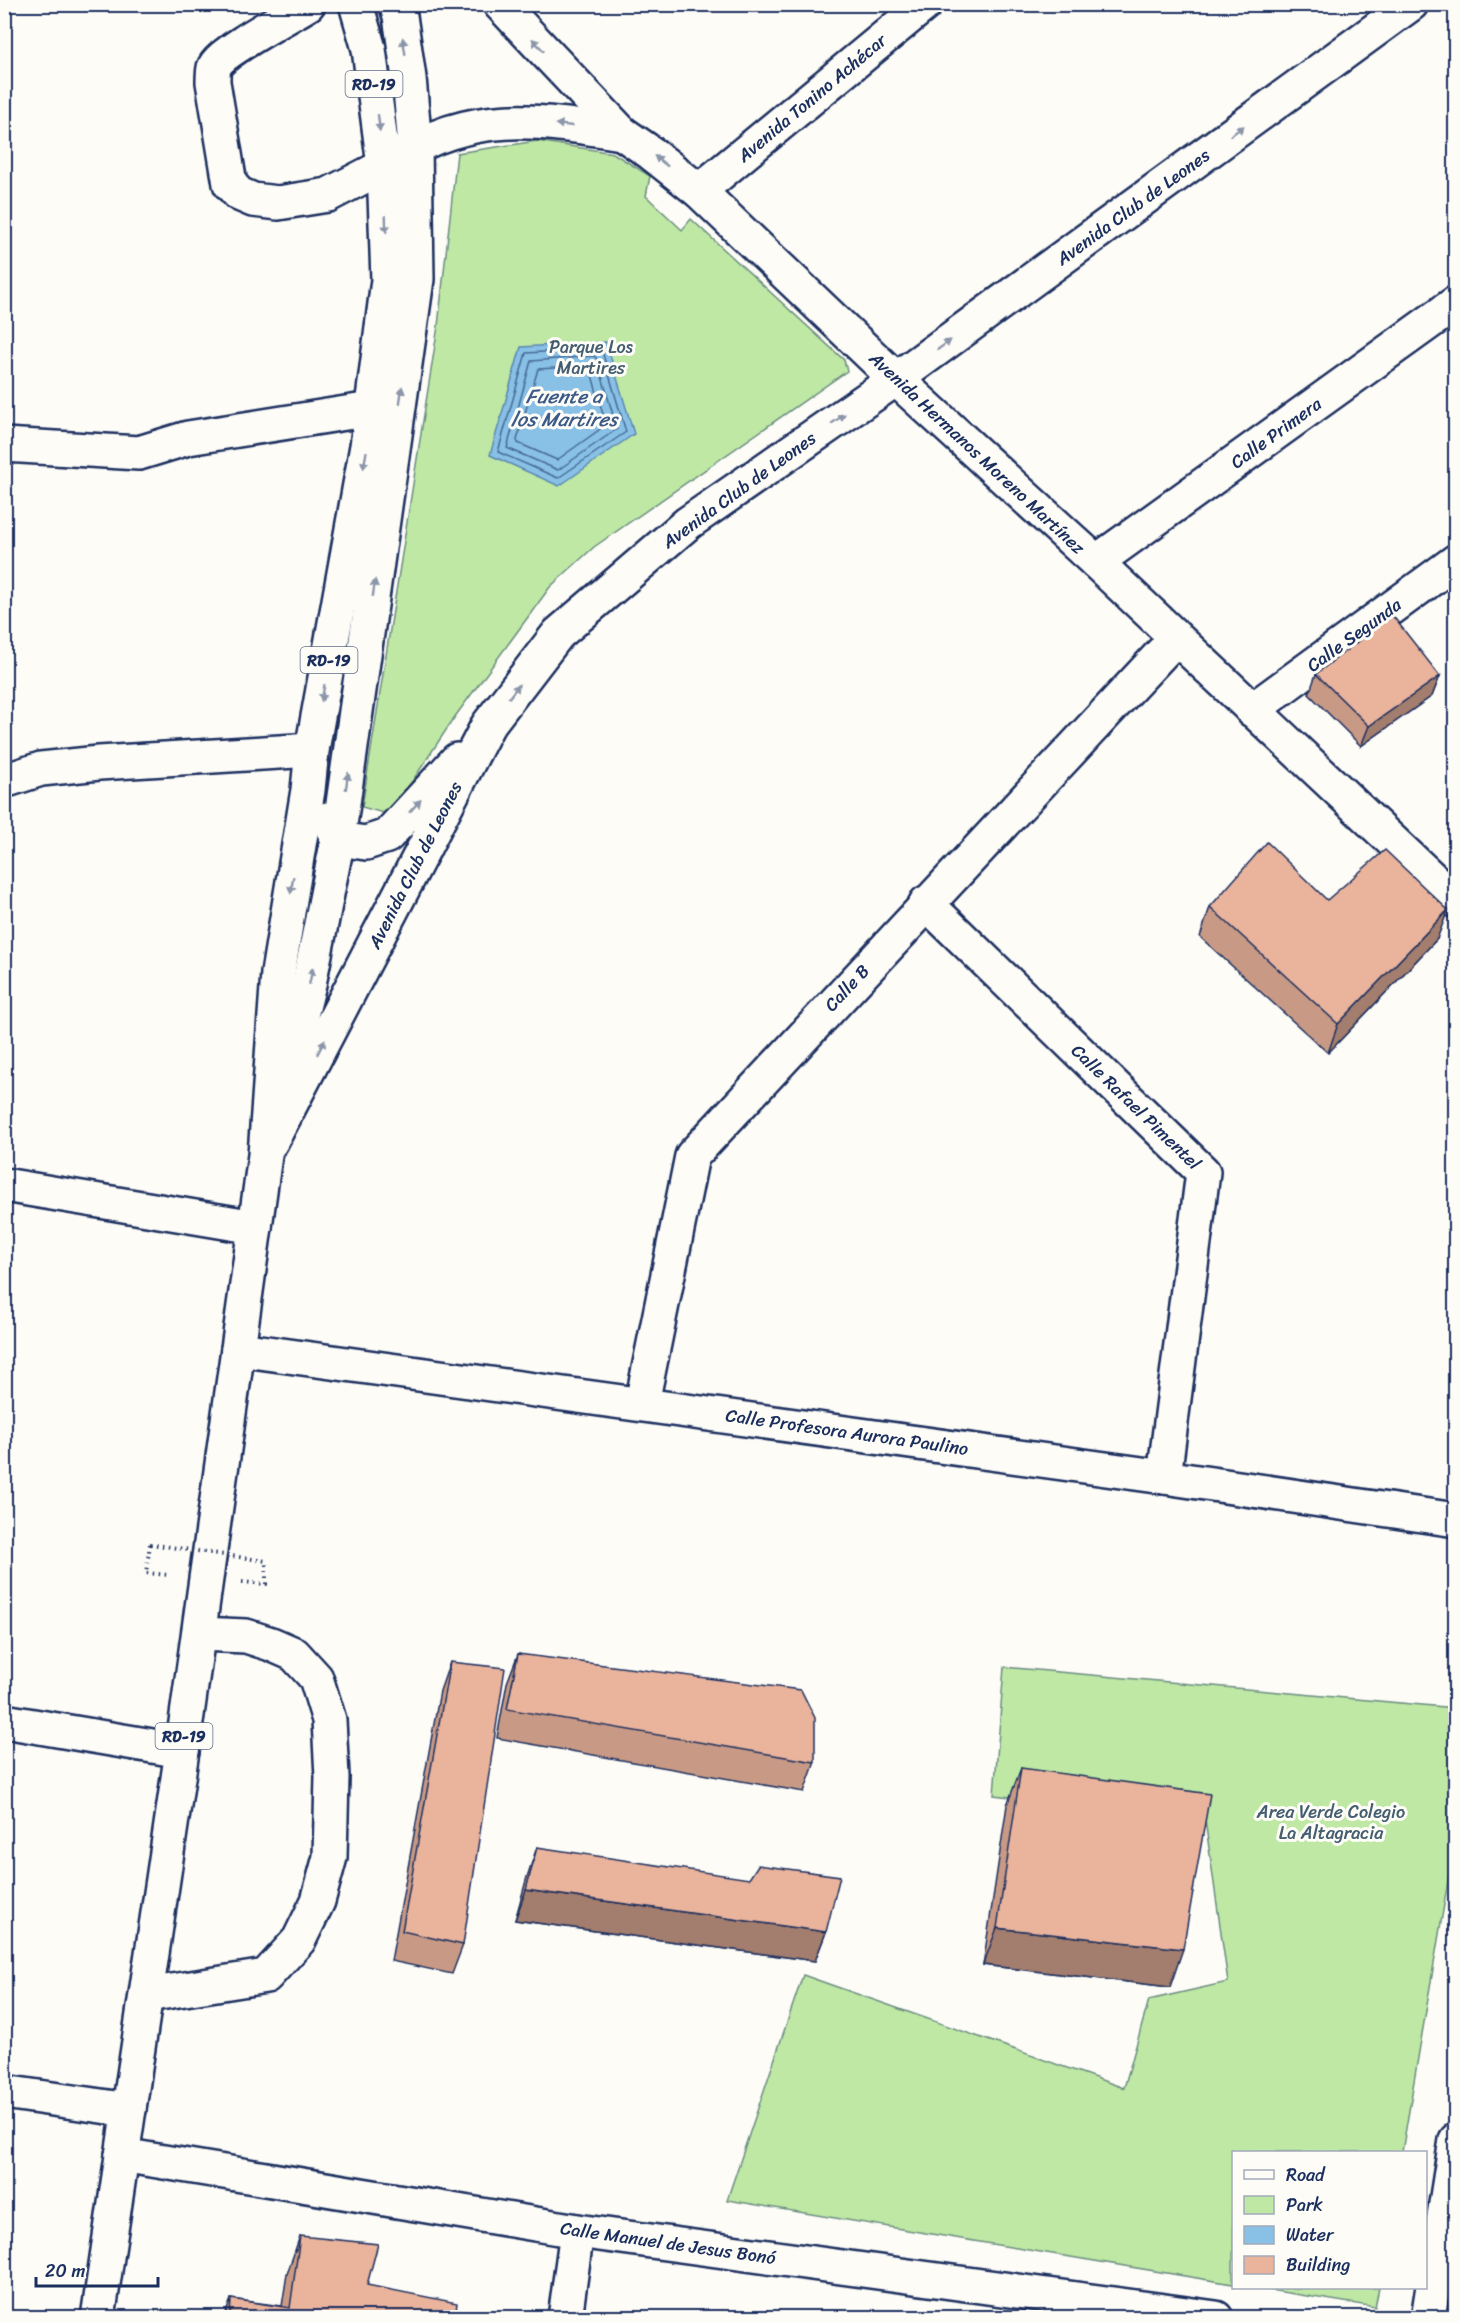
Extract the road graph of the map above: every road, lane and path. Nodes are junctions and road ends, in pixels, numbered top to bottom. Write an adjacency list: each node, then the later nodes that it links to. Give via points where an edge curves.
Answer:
1 (308, 4): 9 (street, via 237,47 214,67 213,82 230,184 239,194 253,200 278,203 328,195)
2 (356, 4): 9 (street, RD-19, one-way to 9, via 369,49)
3 (396, 4): 8 (street, RD-19, one-way to 3, via 409,78)
4 (500, 4): 7 (street, Avenida Hermanos Moreno Martínez, one-way to 4)
5 (925, 4): 10 (street, Avenida Tonino Achécar)
6 (1411, 4): 12 (street, Avenida Club de Leones, one-way to 6)
7 (622, 133): 8 (street, one-way to 8, via 521,121 460,128); 10 (street, Avenida Hermanos Moreno Martínez, one-way to 7)
8 (415, 146): 9 (street); 22 (street, RD-19, one-way to 8, via 417,279)
9 (384, 166): 13 (street, RD-19, one-way to 13, via 388,280)
10 (699, 191): 12 (street, Avenida Hermanos Moreno Martínez)
11 (1455, 303): 16 (street, Calle Primera)
12 (896, 379): 16 (street, Avenida Hermanos Moreno Martínez); 19 (street, Avenida Club de Leones, one-way to 12, via 558,634 688,523)
13 (370, 409): 14 (street, via 188,438 139,453); 20 (street, RD-19, one-way to 20, via 367,446)
14 (4, 445)
15 (1455, 561): 18 (street, Calle Segunda)
16 (1096, 562): 17 (street, Avenida Hermanos Moreno Martínez)
17 (1176, 638): 18 (street, Avenida Hermanos Moreno Martínez); 24 (street, Calle B)
18 (1252, 710): 23 (street, Avenida Hermanos Moreno Martínez)
19 (488, 725): 22 (street, one-way to 19, via 366,843 387,837); 25 (street, Avenida Club de Leones, one-way to 19)
20 (312, 750): 21 (street, via 99,763 41,769); 22 (street, via 324,813); 25 (street, RD-19, one-way to 25, via 278,973)
21 (4, 781)
22 (338, 839): 25 (street, RD-19, one-way to 22, via 309,984)
23 (1455, 901)
24 (926, 903): 29 (street, Calle B, via 692,1156); 30 (street, Calle Rafael Pimentel, via 1203,1172)
25 (265, 1155): 27 (street, RD-19)
26 (4, 1185): 27 (street)
27 (255, 1227): 28 (street, RD-19)
28 (238, 1348): 29 (street, Calle Profesora Aurora Paulino); 34 (street, RD-19)
29 (642, 1403): 30 (street, Calle Profesora Aurora Paulino)
30 (1164, 1477): 31 (street, Calle Profesora Aurora Paulino)
31 (1455, 1520)
32 (146, 1573): 33 (path, bridge, via 150,1544 266,1560)
33 (266, 1584)
34 (199, 1634): 36 (street, RD-19); 37 (street, via 246,1636 271,1644 294,1654 316,1678 329,1720 330,1857 318,1901 299,1940 266,1976)
35 (4, 1721): 36 (street)
36 (182, 1751): 37 (street, RD-19)
37 (147, 1995): 39 (street, RD-19)
38 (4, 2092): 39 (street)
39 (129, 2110): 41 (street, RD-19)
40 (1455, 2140): 46 (street)
41 (122, 2155): 42 (street, Calle Manuel de Jesus Bonó); 43 (street, RD-19)
42 (577, 2231): 44 (street); 45 (street, Calle Manuel de Jesus Bonó)
43 (98, 2318)
44 (565, 2318)
45 (1216, 2318)
46 (1428, 2318)

